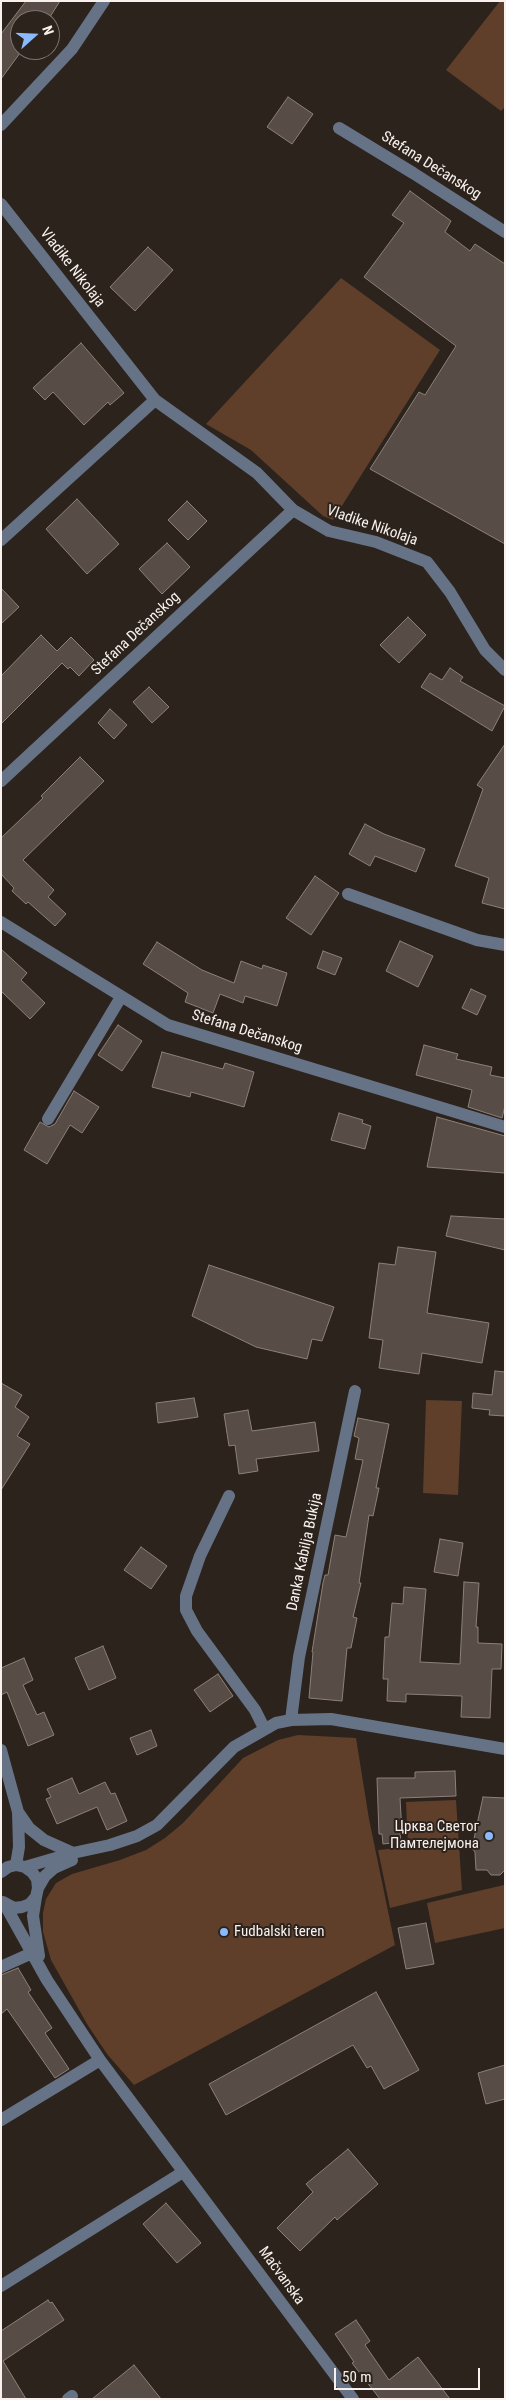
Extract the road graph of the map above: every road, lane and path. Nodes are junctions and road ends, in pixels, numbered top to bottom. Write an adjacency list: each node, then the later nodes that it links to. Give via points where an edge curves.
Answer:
1 (104, 1): 2 (street, via 72,49)
2 (1, 125)
3 (338, 128): 5 (street, Stefana Dečanskog)
4 (1, 204): 6 (street, Vladike Nikolaja)
5 (505, 232)
6 (155, 400): 7 (street, Vladike Nikolaja, via 256,473); 8 (street)
7 (293, 510): 9 (street, Vladike Nikolaja, via 330,531 376,542 427,562 450,592 485,650); 10 (street, Stefana Dečanskog)
8 (1, 540)
9 (505, 670)
10 (1, 781)
11 (348, 894): 13 (street, via 477,940)
12 (1, 922): 14 (street, Stefana Dečanskog)
13 (505, 945)
14 (121, 997): 15 (street); 16 (street, Stefana Dečanskog, via 168,1025)
15 (48, 1120)
16 (505, 1127)
17 (355, 1391): 19 (street, Danka Kabilja Bukija, via 299,1657)
18 (229, 1496): 20 (street, via 200,1556 186,1596 186,1610 197,1632 255,1710)
19 (291, 1720): 20 (street); 21 (street, via 331,1720)
20 (264, 1728): 24 (street, via 234,1747 157,1825 137,1836)
21 (505, 1749)
22 (1, 1750): 23 (street)
23 (18, 1812): 25 (street, via 29,1828 44,1840); 26 (street, via 20,1847)
24 (95, 1849): 25 (street); 27 (street, via 54,1868 45,1876)
25 (73, 1853): 26 (street)
26 (10, 1868): 27 (street, via 32,1872 37,1879)
27 (37, 1893): 28 (street, via 30,1904 22,1907 14,1908); 31 (street, via 34,1928)
28 (3, 1903): 29 (street, Mačvanska)
29 (32, 1953): 30 (street); 31 (street, Mačvanska)
30 (1, 1967)
31 (41, 1971): 32 (street, Mačvanska)
32 (100, 2060): 33 (street); 34 (street, Mačvanska)
33 (1, 2120)
34 (183, 2172): 35 (street); 36 (street, Mačvanska)
35 (1, 2286)
36 (353, 2399)

